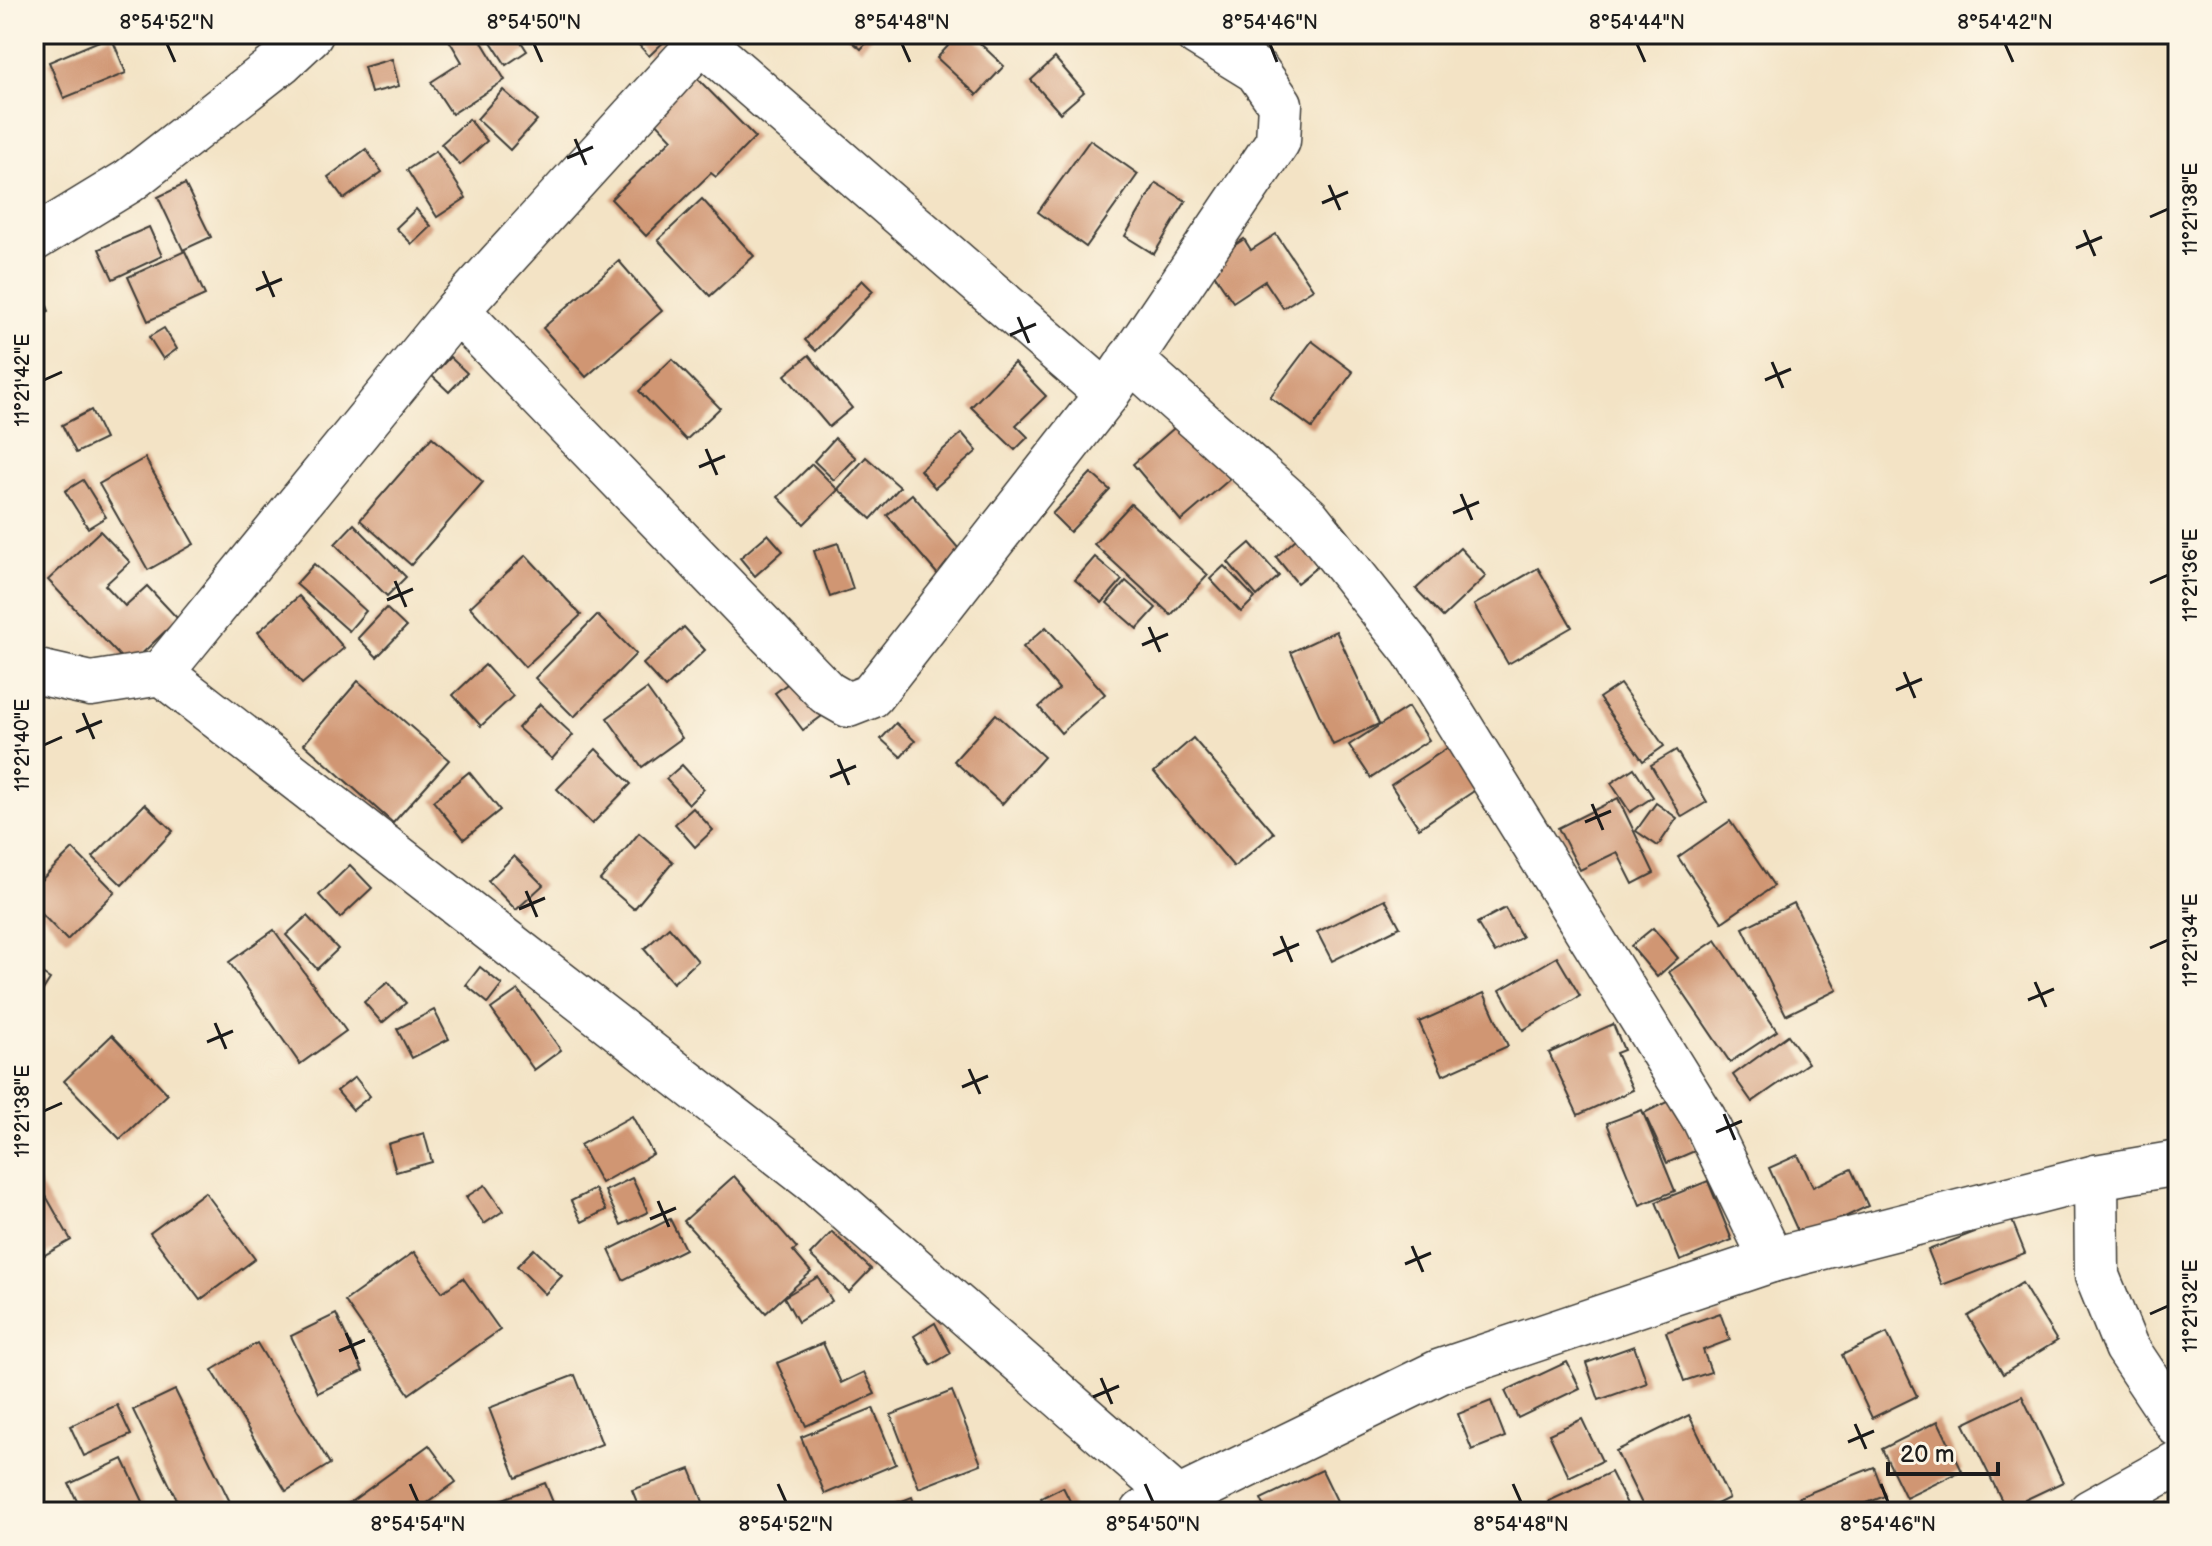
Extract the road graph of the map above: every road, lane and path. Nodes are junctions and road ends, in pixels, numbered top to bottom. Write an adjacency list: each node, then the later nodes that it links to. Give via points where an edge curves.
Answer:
1 (311, 34): 4 (street, via 129,181)
2 (1197, 34): 6 (street, via 1257,71 1280,104 1278,141)
3 (705, 38): 5 (street); 6 (street)
4 (34, 239)
5 (457, 310): 6 (street, via 827,693 848,705 871,696); 8 (street)
6 (1119, 376): 11 (street, via 1308,518 1413,650 1704,1119)
7 (34, 671): 8 (street, via 91,684)
8 (161, 673): 14 (street, via 815,1182)
9 (2178, 1163): 10 (street)
10 (2096, 1177): 11 (street); 12 (street, via 2097,1276 2126,1347)
11 (1772, 1260): 14 (street, via 1441,1371)
12 (2178, 1425)
13 (2178, 1463): 15 (street)
14 (1169, 1508)
15 (2090, 1512)

